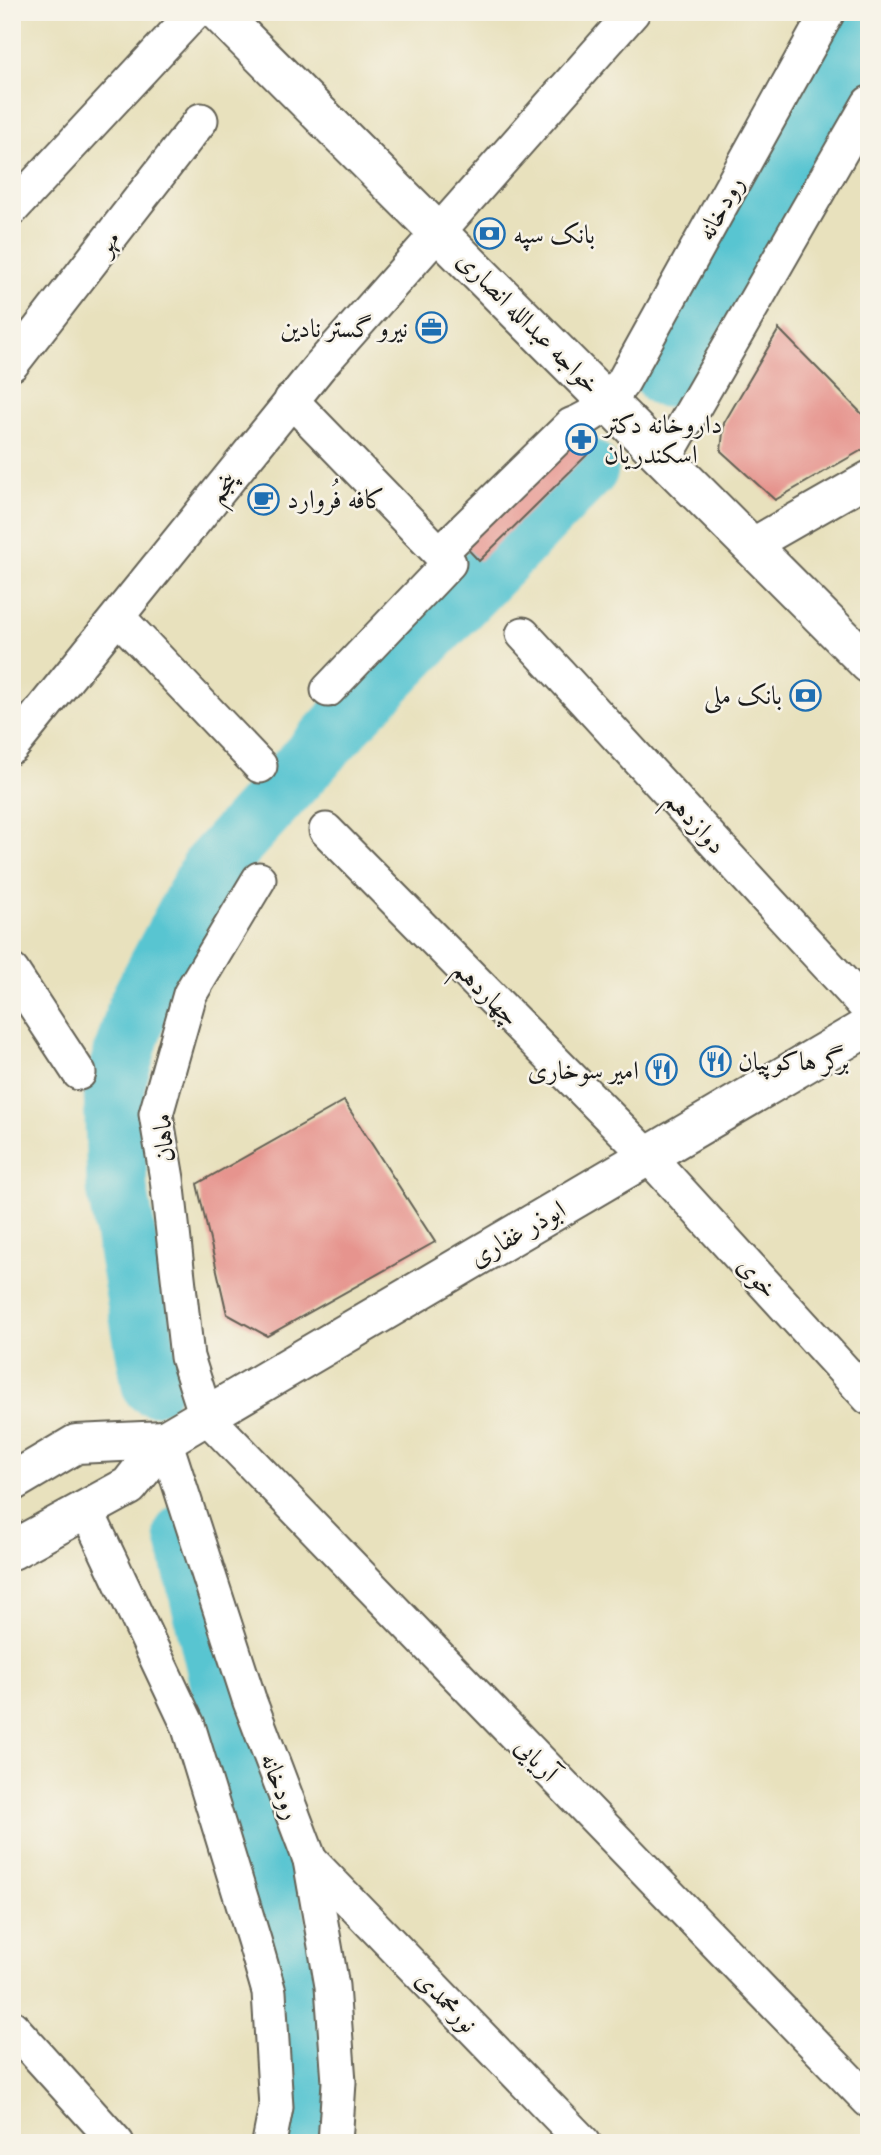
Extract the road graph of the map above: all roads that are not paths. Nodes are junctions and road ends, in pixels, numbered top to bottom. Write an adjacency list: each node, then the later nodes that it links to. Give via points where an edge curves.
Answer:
1 (195, 12): 7 (street)
2 (218, 12): 8 (main road, خواجه عبدالله انصاری)
3 (633, 12): 8 (street, پنجم)
4 (828, 12): 11 (street, رودخانه)
5 (201, 120): 9 (street, مهر)
6 (864, 124): 12 (street)
7 (12, 209)
8 (437, 230): 10 (street, پنجم); 11 (main road, خواجه عبدالله انصاری)
9 (12, 364)
10 (292, 400): 15 (street); 16 (street, پنجم)
11 (609, 402): 12 (main road, خواجه عبدالله انصاری); 15 (street, via 591,418 571,425)
12 (666, 458): 14 (main road, خواجه عبدالله انصاری)
13 (869, 478): 14 (street)
14 (752, 545): 18 (main road, خواجه عبدالله انصاری)
15 (444, 558): 19 (street)
16 (118, 617): 20 (street, پنجم); 21 (street)
17 (523, 634): 25 (street, دوازدهم)
18 (869, 664)
19 (328, 690)
20 (12, 747)
21 (260, 765)
22 (326, 830): 28 (street, چهاردهم)
23 (259, 879): 30 (street, ماهان, via 190,994 156,1114 187,1357)
24 (12, 971): 27 (street)
25 (869, 1010)
26 (869, 1026): 28 (main road, ابوذر غفاری)
27 (79, 1073)
28 (648, 1156): 29 (street, خوی); 30 (main road, ابوذر غفاری)
29 (869, 1398)
30 (206, 1416): 31 (main road, ابوذر غفاری); 37 (street, آریایی)
31 (165, 1440): 32 (main road, ابوذر غفاری, via 76,1444); 33 (main road, ابوذر غفاری, via 129,1486); 35 (street, رودخانه, via 250,1702)
32 (14, 1475)
33 (86, 1509): 34 (main road, ابوذر غفاری); 39 (street, via 188,1725 269,1992 276,2107)
34 (12, 1550)
35 (310, 1860): 40 (street, رودخانه, via 332,1986 339,2082); 41 (street, نورمحمدی)
36 (12, 2027): 38 (street)
37 (869, 2101)
38 (117, 2143)
39 (269, 2143)
40 (335, 2143)
41 (584, 2143)

